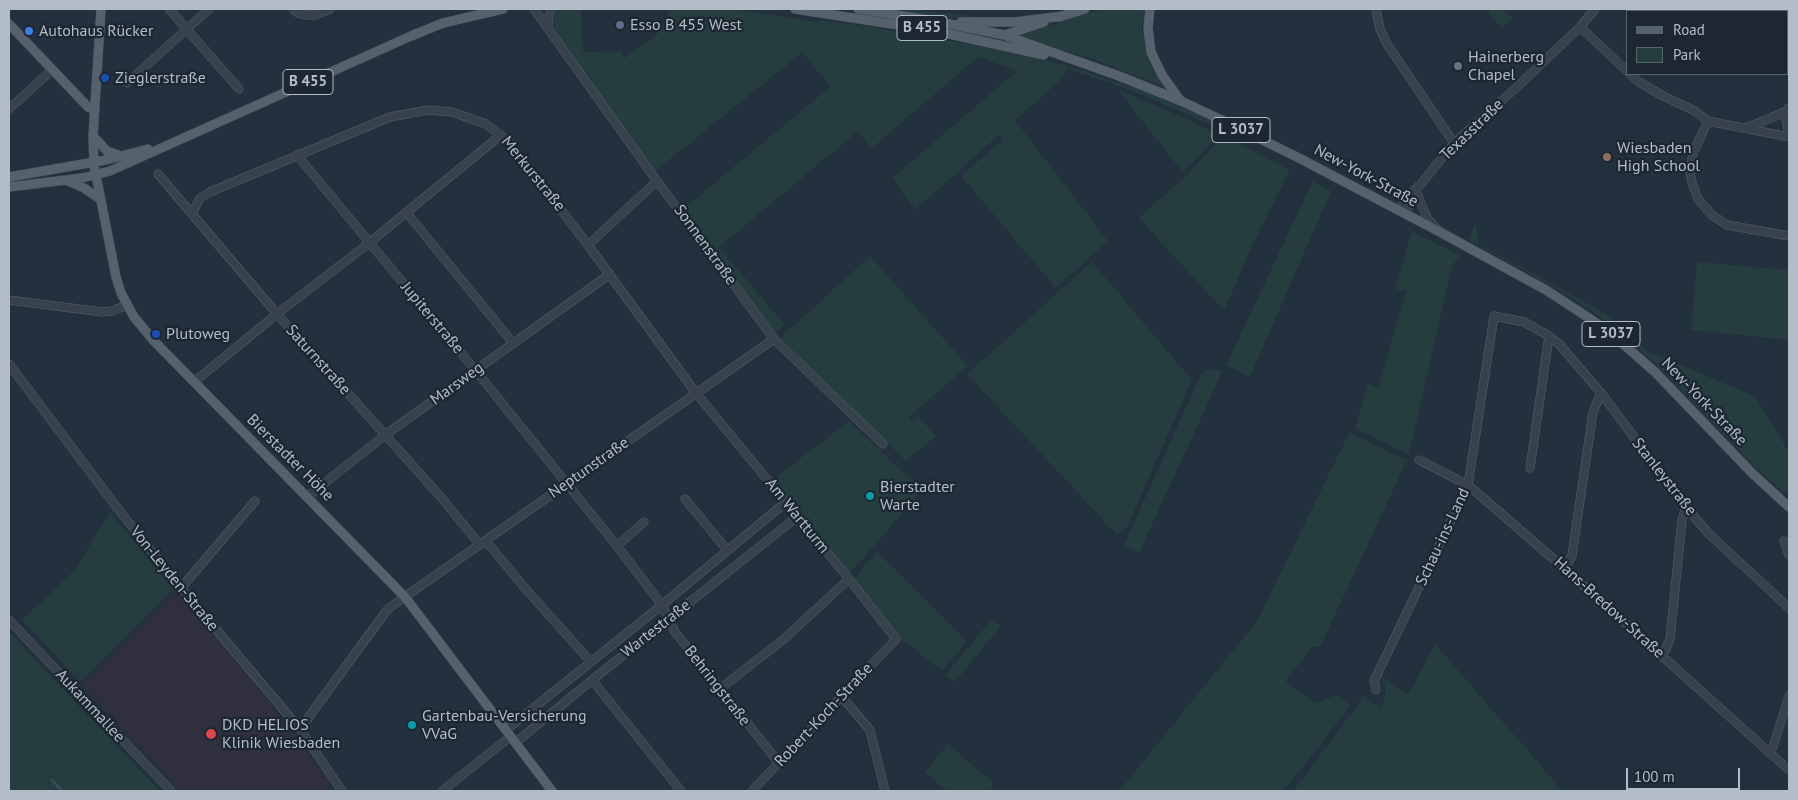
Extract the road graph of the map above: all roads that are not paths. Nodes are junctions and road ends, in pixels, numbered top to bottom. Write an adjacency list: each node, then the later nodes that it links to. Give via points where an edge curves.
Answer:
1 (102, 9): 33 (main road, Bierstadter Höhe)
2 (169, 9): 21 (street)
3 (209, 9): 21 (street)
4 (293, 9): 5 (street, via 298,13 315,15)
5 (330, 9)
6 (472, 9): 18 (main road, B 455)
7 (503, 9): 18 (main road, B 455)
8 (534, 9): 22 (street, Sonnenstraße)
9 (551, 9): 22 (street)
10 (795, 9): 24 (main road, B 455)
11 (858, 9): 17 (main road, New-York-Straße / B 455)
12 (1085, 9): 16 (main road, B 455)
13 (1150, 9): 31 (main road, via 1151,52 1162,75)
14 (1376, 9): 41 (street, via 1387,44)
15 (1595, 9): 20 (street, Texasstraße)
16 (1063, 16): 17 (main road, B 455, via 992,23); 23 (main road, B 455)
17 (934, 21): 23 (main road, New-York-Straße / L 3037)
18 (443, 23): 40 (main road, B 455)
19 (9, 24): 26 (main road)
20 (1580, 27): 27 (street); 41 (street, Texasstraße)
21 (187, 28): 29 (street); 30 (street)
22 (548, 29): 49 (street, Sonnenstraße)
23 (1004, 36): 24 (main road, B 455); 25 (main road, New-York-Straße / L 3037)
24 (977, 39): 25 (main road, L 3037)
25 (1096, 67): 31 (main road, New-York-Straße / L 3037)
26 (52, 70): 32 (street); 33 (main road)
27 (1626, 70)
28 (1631, 75): 35 (street)
29 (127, 83)
30 (239, 88)
31 (1181, 101): 54 (main road, New-York-Straße / L 3037)
32 (9, 109)
33 (94, 110): 38 (main road, Bierstadter Höhe)
34 (1787, 110): 36 (street); 39 (street)
35 (1708, 121): 36 (street); 58 (street, via 1693,153 1690,172 1698,199 1712,215 1727,225)
36 (1745, 128): 39 (street)
37 (502, 135): 42 (street, Merkurstraße, via 476,120 452,112 420,111 390,117); 55 (street); 60 (street, Merkurstraße)
38 (93, 136): 43 (main road, via 107,151); 44 (main road, Bierstadter Höhe)
39 (1789, 136)
40 (173, 142): 43 (main road, B 455); 46 (main road, B 455)
41 (1454, 143): 50 (street, Texasstraße)
42 (296, 154): 56 (street, Merkurstraße, via 210,192 200,198); 59 (street, Jupiterstraße)
43 (123, 156): 44 (main road, B 455)
44 (94, 162): 46 (main road, Bierstadter Höhe); 47 (main road, B 455)
45 (158, 174): 56 (street, Saturnstraße)
46 (96, 175): 48 (main road, B 455); 53 (main road, Bierstadter Höhe)
47 (9, 177)
48 (65, 180): 51 (main road, B 455); 53 (main road)
49 (657, 181): 60 (street); 67 (street, Sonnenstraße)
50 (1421, 184): 52 (street); 54 (street)
51 (9, 187)
52 (1418, 196): 54 (street, via 1410,207); 57 (street, via 1428,219)
53 (100, 199): 63 (main road, Bierstadter Höhe, via 116,277)
54 (1400, 211): 57 (main road, New-York-Straße / L 3037)
55 (406, 212): 59 (street); 68 (street)
56 (192, 214): 64 (street, Saturnstraße)
57 (1440, 232): 84 (main road, New-York-Straße / L 3037, via 1546,290 1614,336 1655,372)
58 (1789, 236)
59 (369, 243): 64 (street); 70 (street, Jupiterstraße)
60 (588, 245): 61 (street, Merkurstraße)
61 (610, 274): 68 (street, Marsweg); 72 (street, Merkurstraße)
62 (9, 300): 63 (street, via 108,312)
63 (127, 304): 71 (main road, Bierstadter Höhe, via 144,330)
64 (277, 314): 71 (street); 74 (street, Saturnstraße)
65 (1494, 316): 66 (street, Stanleystraße, via 1524,322); 79 (street, Schau-ins-Land)
66 (1549, 336): 73 (street, Stanleystraße); 77 (street)
67 (774, 339): 72 (street, Neptunstraße); 75 (street, Sonnenstraße)
68 (513, 343): 70 (street, Marsweg)
69 (9, 364): 95 (street, Von-Leyden-Straße)
70 (476, 371): 74 (street, Marsweg); 78 (street, Jupiterstraße)
71 (194, 382): 80 (main road, Bierstadter Höhe)
72 (696, 393): 78 (street, Neptunstraße); 83 (street, Am Wartturm)
73 (1601, 393): 85 (street, Stanleystraße); 93 (street, via 1593,412 1572,555)
74 (385, 436): 80 (street, Marsweg); 89 (street, Saturnstraße)
75 (883, 444)
76 (1419, 460): 79 (street, Hans-Bredow-Straße)
77 (1530, 468)
78 (566, 484): 89 (street, Neptunstraße); 90 (street, Jupiterstraße)
79 (1468, 485): 93 (street, Hans-Bredow-Straße); 106 (street, Schau-ins-Land, via 1374,681)
80 (307, 497): 96 (main road, Bierstadter Höhe)
81 (685, 499): 91 (street)
82 (255, 501): 95 (street)
83 (786, 502): 86 (street, Am Wartturm); 91 (street, Wartestraße)
84 (1788, 506)
85 (1686, 507): 98 (street, Stanleystraße); 102 (street, via 1670,639)
86 (798, 516): 94 (street, Am Wartturm); 100 (street, Wartestraße)
87 (644, 522): 90 (street)
88 (1784, 541): 92 (street)
89 (483, 543): 96 (street, Neptunstraße); 103 (street, Saturnstraße)
90 (617, 546): 97 (street, Behringstraße)
91 (728, 550): 97 (street, Wartestraße)
92 (1789, 555)
93 (1565, 568): 102 (street, Hans-Bredow-Straße)
94 (849, 579): 101 (street, Am Wartturm); 105 (street, via 784,639)
95 (181, 588): 109 (street, Von-Leyden-Straße)
96 (405, 597): 109 (street, Neptunstraße, via 388,610); 110 (main road, Bierstadter Höhe)
97 (662, 605): 100 (street, Behringstraße); 103 (street, Wartestraße)
98 (1789, 608)
99 (9, 620): 114 (street, Aukammallee)
100 (668, 620): 104 (street, Wartestraße); 105 (street, Behringstraße)
101 (896, 639): 108 (street, Robert-Koch-Straße)
102 (1661, 655): 111 (street, Hans-Bredow-Straße)
103 (590, 661): 110 (street, Wartestraße)
104 (592, 680): 110 (street, Wartestraße); 118 (street)
105 (721, 688): 112 (street, Behringstraße)
106 (1376, 690)
107 (1789, 696): 111 (street)
108 (842, 697): 112 (street, Robert-Koch-Straße); 120 (street, via 870,730)
109 (300, 729): 115 (street, Von-Leyden-Straße)
110 (511, 736): 116 (street); 117 (main road, Bierstadter Höhe)
111 (1769, 753): 113 (street, Hans-Bredow-Straße)
112 (779, 763): 119 (street, Robert-Koch-Straße)
113 (1789, 770)
114 (171, 791)
115 (342, 791)
116 (442, 791)
117 (552, 791)
118 (681, 791)
119 (752, 791)
120 (885, 791)

